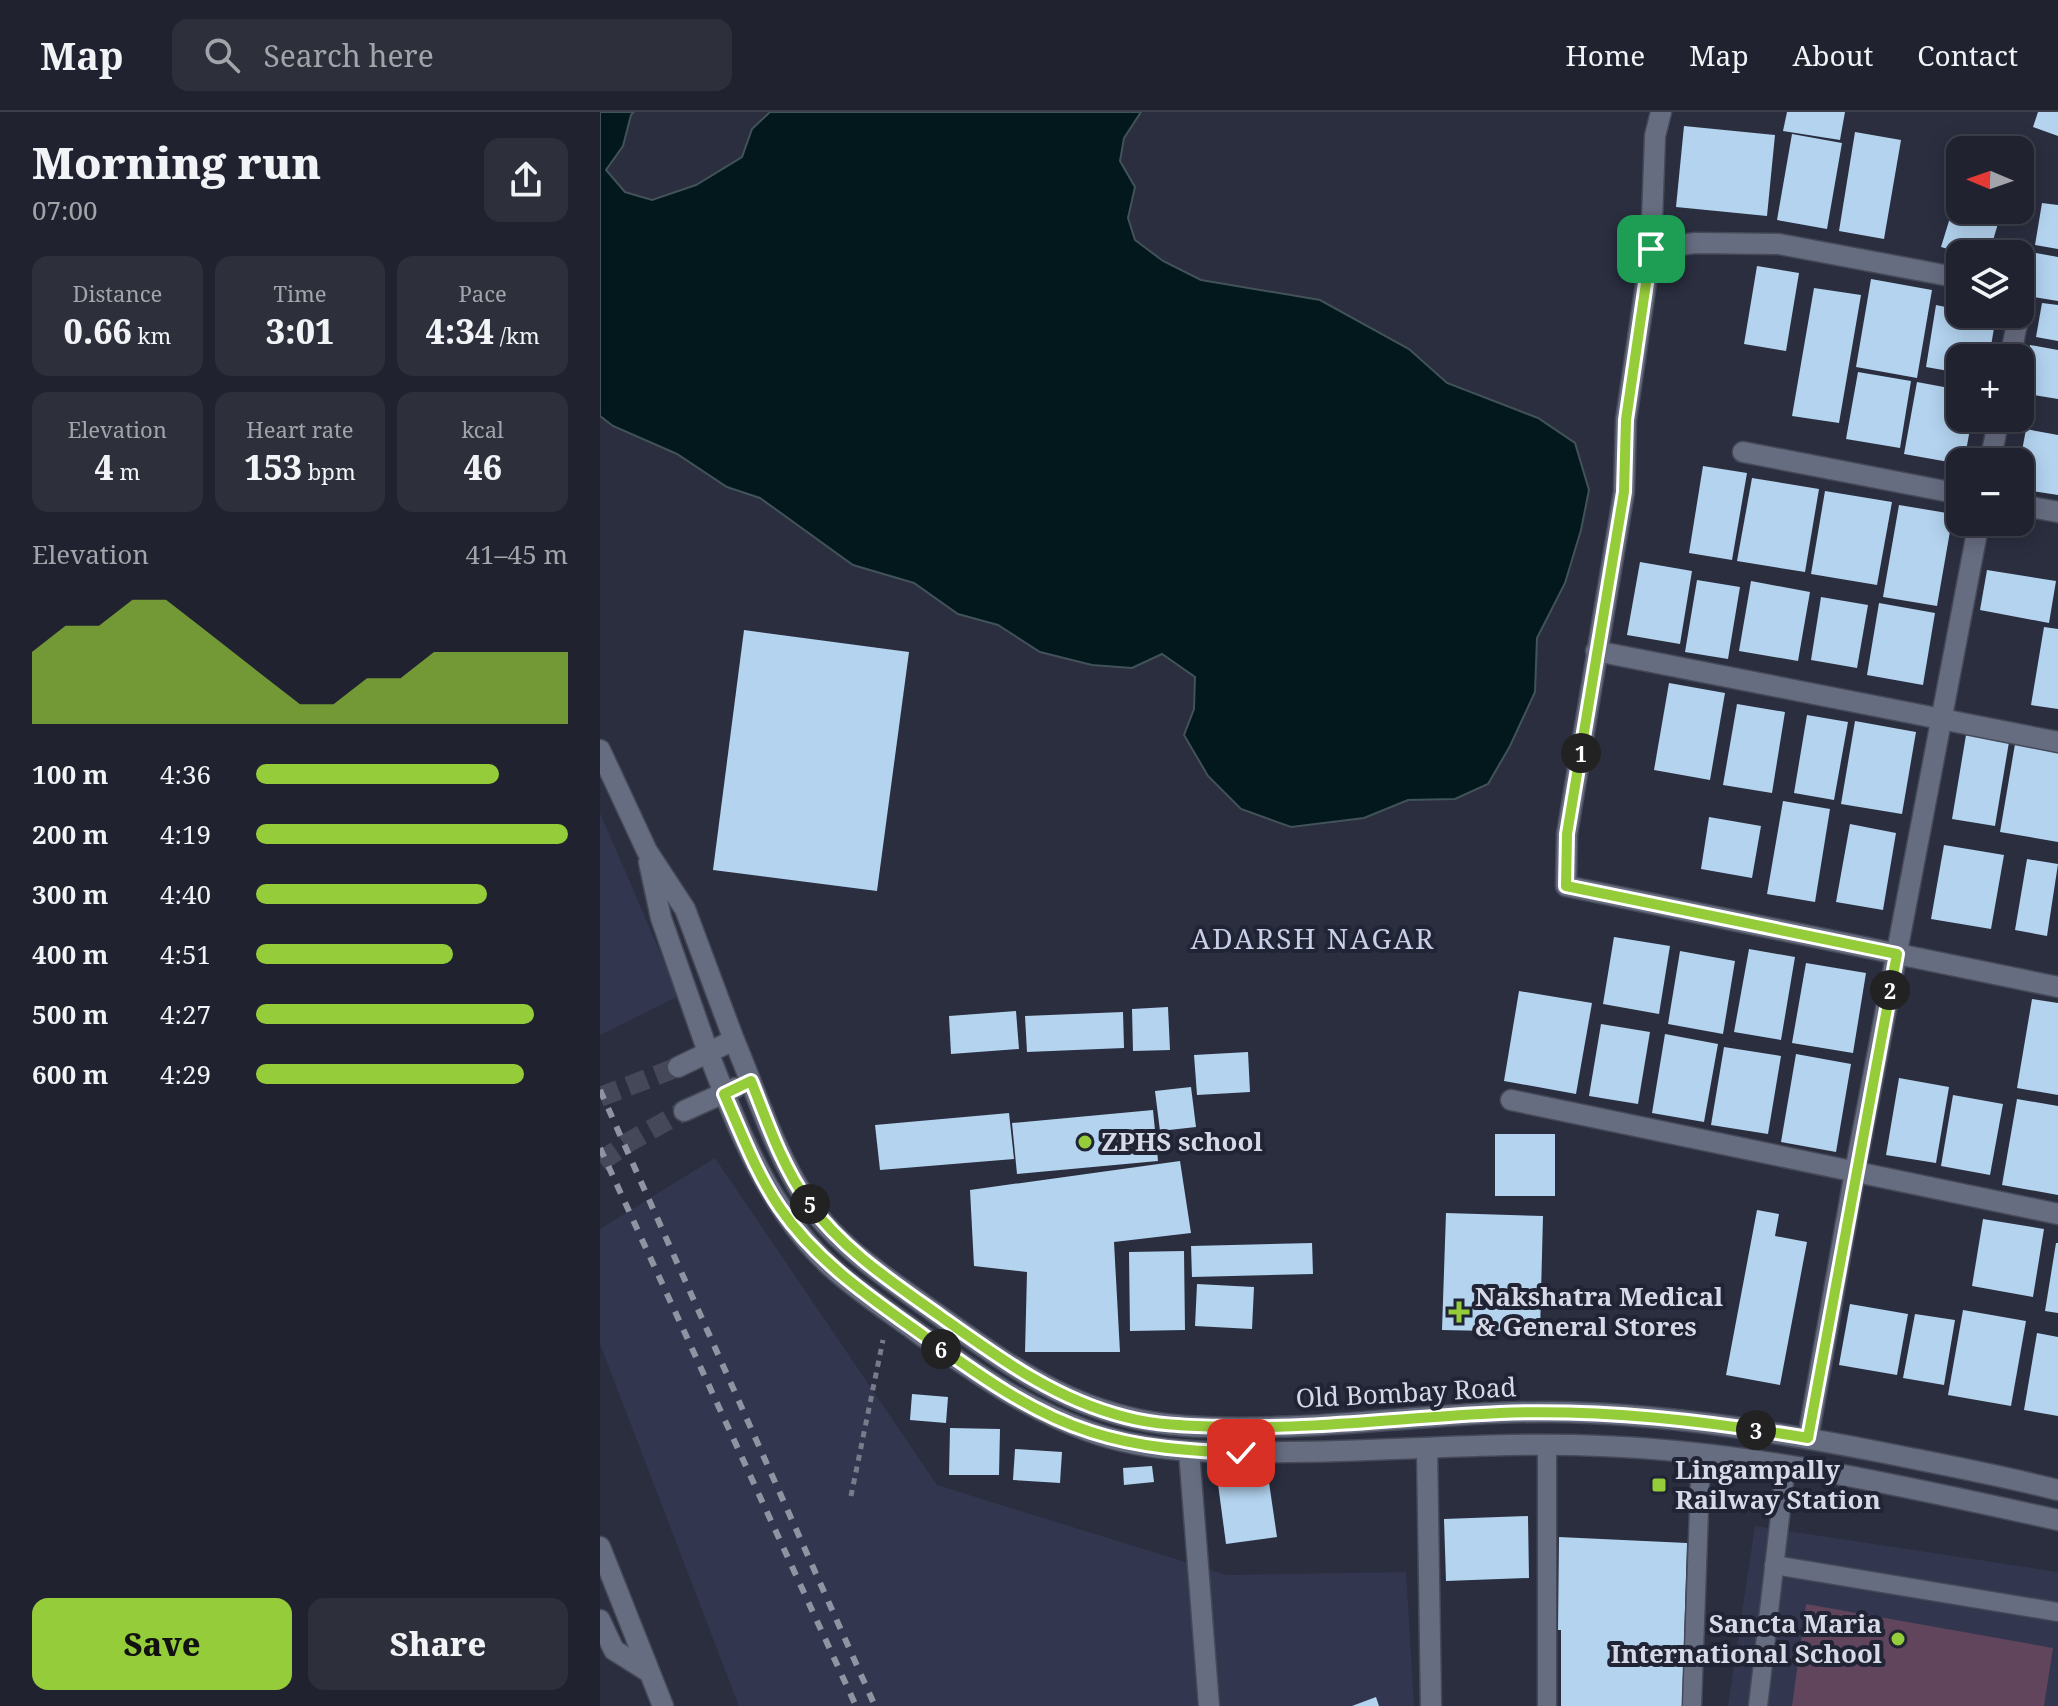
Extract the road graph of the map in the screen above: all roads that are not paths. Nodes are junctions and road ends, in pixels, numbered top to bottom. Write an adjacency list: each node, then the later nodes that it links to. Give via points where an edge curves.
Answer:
1 (1661, 112): 2 (street, via 1655,136)
2 (1651, 249): 3 (street, via 1695,243 1779,244); 9 (street, via 1626,420 1624,492)
3 (1946, 275)
4 (1743, 452): 5 (street)
5 (1946, 491)
6 (2034, 508): 7 (street)
7 (2058, 512)
8 (1976, 536): 10 (street)
9 (1596, 651): 10 (street); 14 (street, via 1567,834 1566,886)
10 (1942, 719): 11 (street); 14 (street)
11 (2058, 742)
12 (600, 750): 13 (street)
13 (647, 851): 16 (street, Old Bombay Road, via 685,909); 17 (street, Old Bombay Road, via 661,918)
14 (1897, 954): 15 (street); 23 (street)
15 (2058, 987)
16 (734, 1040): 17 (street); 19 (street, Old Bombay Road)
17 (708, 1052): 18 (street); 20 (street, Old Bombay Road)
18 (678, 1067)
19 (751, 1081): 20 (street); 25 (street, Old Bombay Road, via 806,1200 865,1263 1020,1373 1098,1410 1158,1424 1263,1428 1498,1413 1595,1413)
20 (724, 1094): 22 (street); 28 (street, Old Bombay Road, via 780,1207 829,1264 889,1311 976,1374 1055,1417 1119,1441)
21 (1511, 1100): 23 (street)
22 (684, 1111)
23 (1855, 1172): 24 (street); 25 (street)
24 (2058, 1214)
25 (1808, 1438): 31 (street, Old Bombay Road)
26 (1547, 1445): 27 (street, Old Bombay Road); 29 (street, Old Bombay Road); 41 (lane)
27 (1427, 1448): 28 (street, Old Bombay Road); 40 (street)
28 (1189, 1451): 39 (street)
29 (1701, 1453): 30 (street, Old Bombay Road); 42 (lane)
30 (1786, 1465): 32 (street, Old Bombay Road); 34 (lane)
31 (2058, 1490)
32 (2058, 1520)
33 (600, 1547): 37 (street)
34 (1774, 1565): 35 (lane); 43 (lane)
35 (2058, 1612)
36 (600, 1620): 37 (street, via 614,1650)
37 (649, 1672): 38 (street)
38 (663, 1706)
39 (1209, 1706)
40 (1431, 1706)
41 (1547, 1706)
42 (1692, 1706)
43 (1758, 1706)

